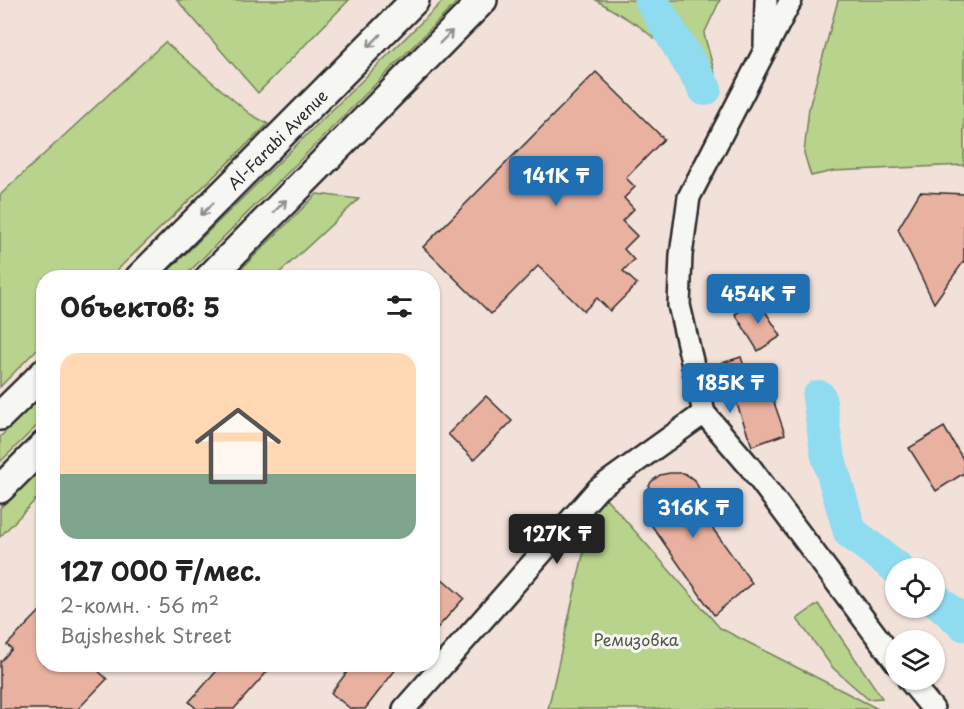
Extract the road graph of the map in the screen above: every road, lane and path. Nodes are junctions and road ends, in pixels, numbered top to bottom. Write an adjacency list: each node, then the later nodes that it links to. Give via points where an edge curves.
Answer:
1 (415, 0): 6 (main road, Al-Farabi Avenue, one-way to 6)
2 (483, 0): 7 (main road, one-way to 2)
3 (766, 0): 5 (street)
4 (791, 0): 5 (street)
5 (765, 53): 9 (street, via 689,197 679,305)
6 (146, 270)
7 (217, 270)
8 (36, 381): 10 (main road)
9 (704, 413): 13 (street, via 750,467); 14 (street, via 598,489)
10 (0, 416)
11 (36, 454): 12 (main road)
12 (0, 489)
13 (885, 647)
14 (440, 668)
15 (437, 672): 17 (street)
16 (917, 690): 18 (street)
17 (404, 709)
18 (933, 709)

